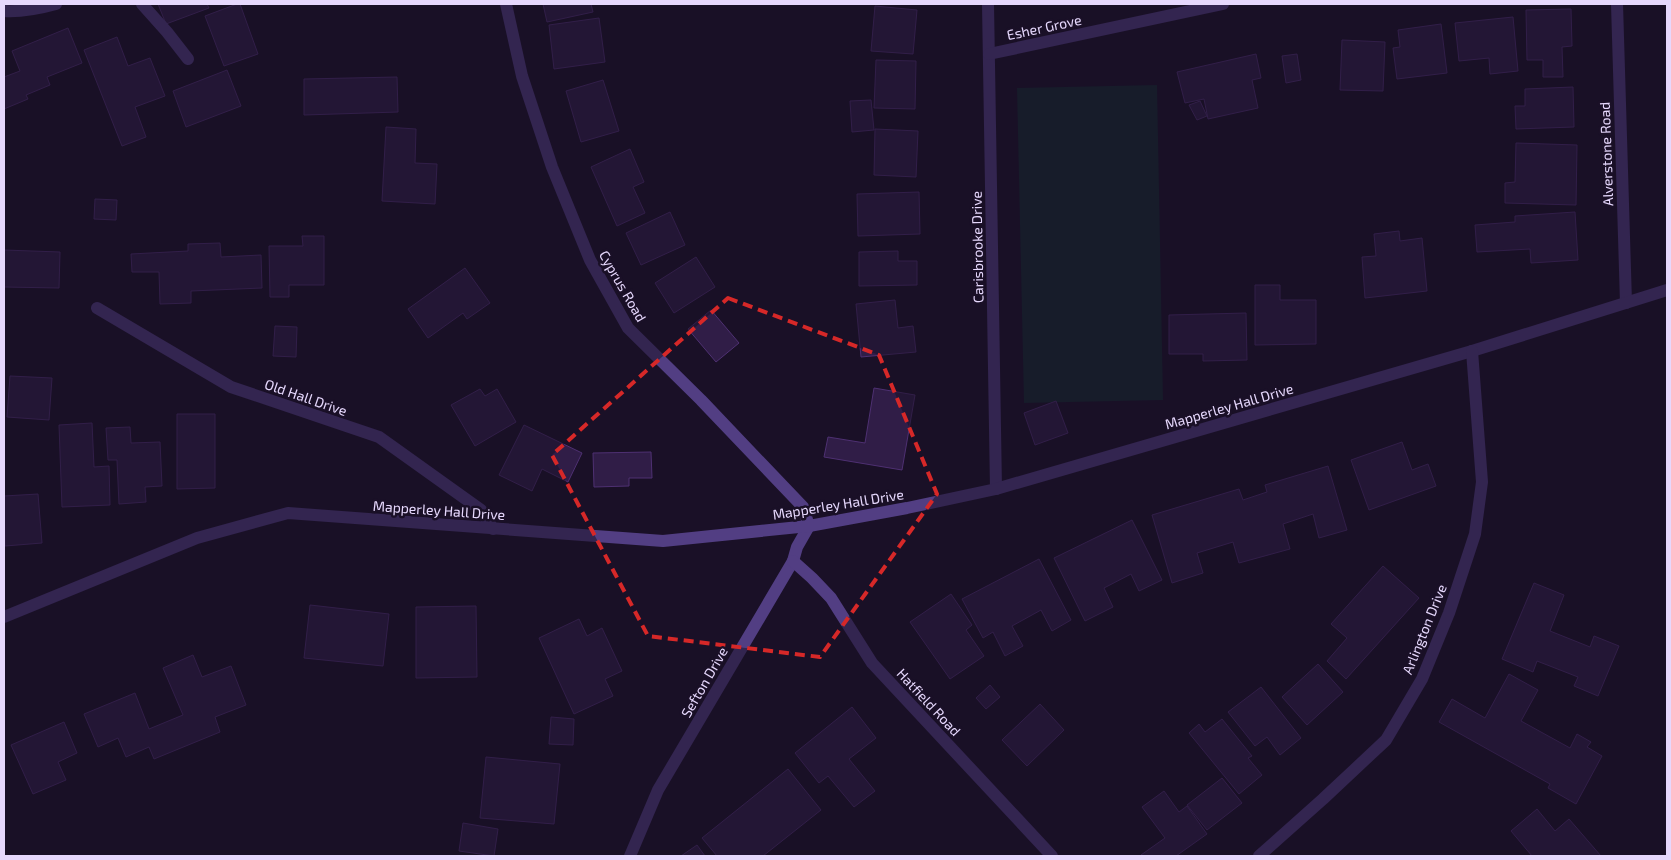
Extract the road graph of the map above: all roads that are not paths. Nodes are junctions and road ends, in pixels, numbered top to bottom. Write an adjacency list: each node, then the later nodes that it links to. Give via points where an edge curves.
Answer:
1 (56, 4): 7 (street, via 19,12)
2 (142, 4): 9 (street)
3 (506, 4): 15 (street, Cyprus Road, via 522,76 552,167 590,260 628,328 802,507)
4 (988, 4): 8 (street, Carisbrooke Drive)
5 (1223, 4): 8 (street, Esher Grove)
6 (1616, 4): 11 (street, Alverstone Road)
7 (4, 11)
8 (989, 54): 14 (street, Carisbrooke Drive)
9 (188, 60)
10 (1667, 290): 11 (street, Mapperley Hall Drive)
11 (1626, 302): 13 (street, Mapperley Hall Drive)
12 (97, 308): 16 (street, Old Hall Drive, via 231,387 379,437 481,510)
13 (1472, 351): 14 (street, Mapperley Hall Drive); 21 (street, Arlington Drive, via 1482,482 1475,534 1422,680 1386,740)
14 (996, 490): 15 (street, Mapperley Hall Drive)
15 (809, 526): 16 (street, Mapperley Hall Drive, via 662,541); 17 (street, Sefton Drive)
16 (494, 529): 18 (street, Mapperley Hall Drive, via 288,514 197,538)
17 (793, 561): 19 (street, Sefton Drive, via 658,790); 20 (street, Hatfield Road, via 831,598 872,663)
18 (4, 617)
19 (630, 856)
20 (1052, 856)
21 (1259, 856)

